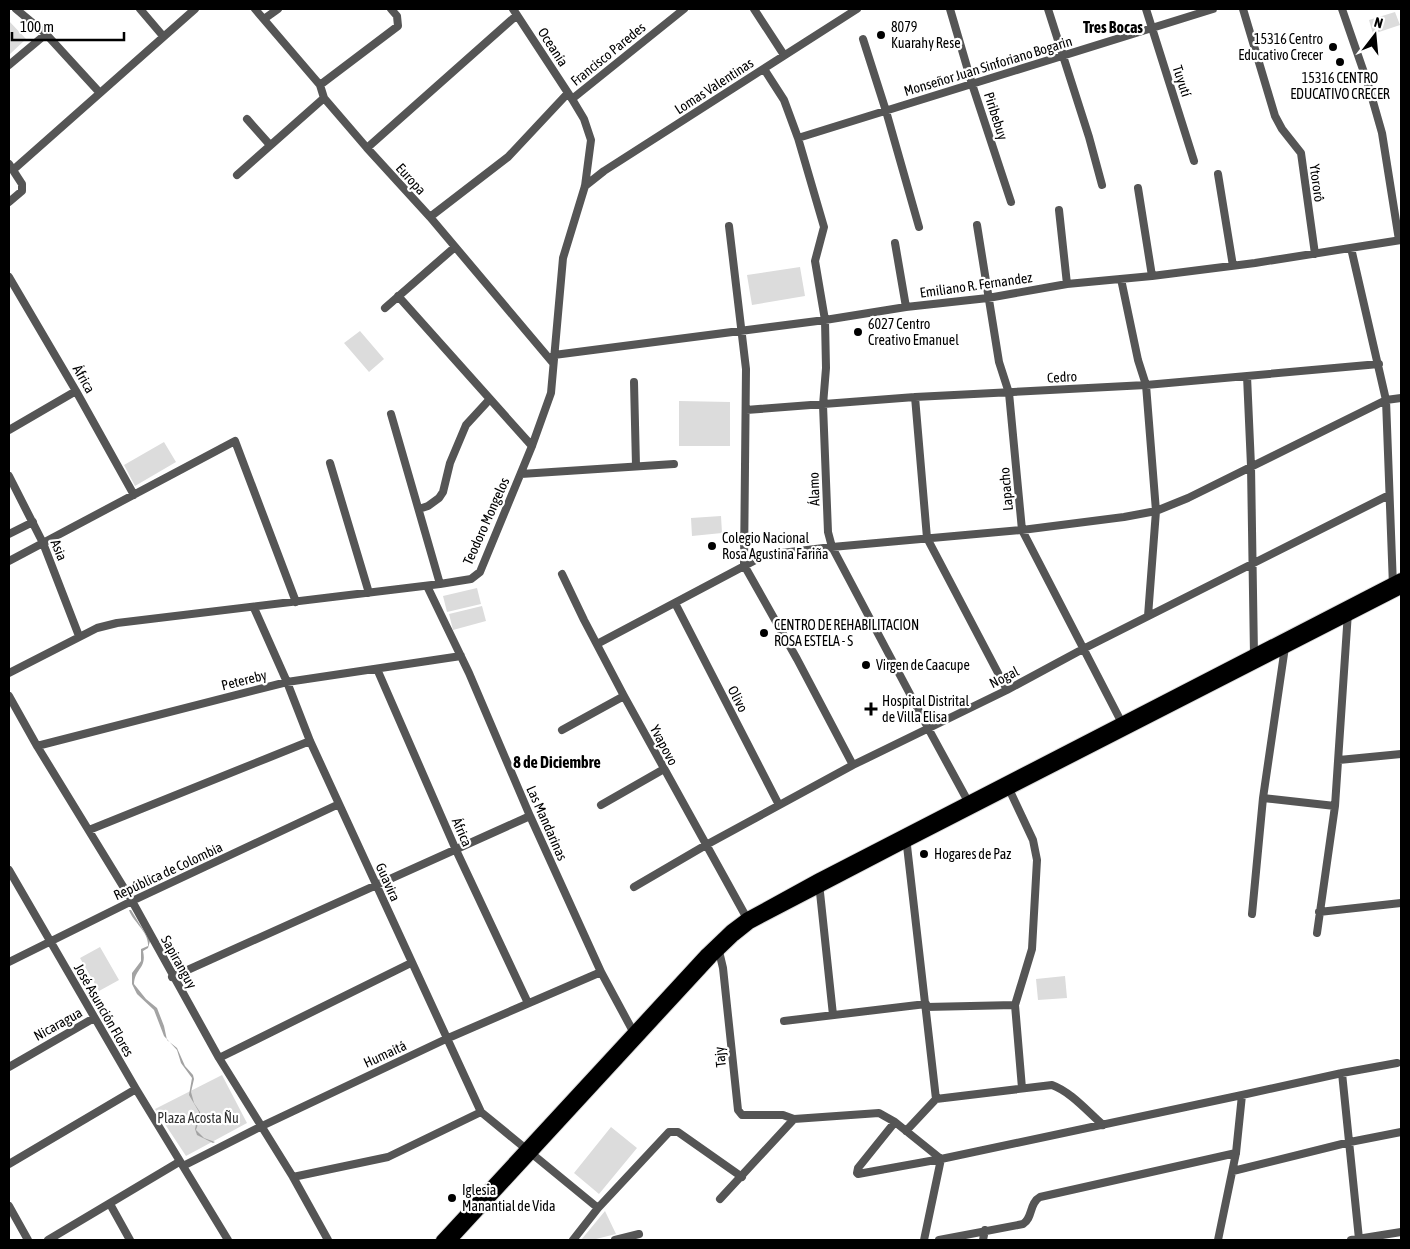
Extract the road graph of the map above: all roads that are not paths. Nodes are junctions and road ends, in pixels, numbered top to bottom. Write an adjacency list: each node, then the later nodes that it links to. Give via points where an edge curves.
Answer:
1 (16, 9): 19 (street)
2 (140, 9): 20 (street)
3 (195, 9): 20 (street)
4 (255, 9): 17 (street, Europa)
5 (278, 9): 17 (street)
6 (391, 9): 27 (street, via 397,16 398,26)
7 (684, 9): 29 (street, Francisco Paredes)
8 (754, 9): 22 (street)
9 (857, 9): 22 (street, Lomas Valentinas)
10 (950, 9): 26 (street, Piribebuy)
11 (1048, 9): 23 (street)
12 (1146, 9): 18 (street, Tuyutí)
13 (1214, 9): 18 (street, Monseñor Juan Sinforiano Bogarin)
14 (1243, 9): 54 (street, Ytororô, via 1275,116 1300,153)
15 (1342, 9): 50 (street, via 1382,134)
16 (515, 12): 29 (street, Oceanía); 35 (street)
17 (264, 19): 27 (street, Europa)
18 (1152, 28): 23 (street, Monseñor Juan Sinforiano Bogarin); 36 (street, Tuyutí)
19 (46, 34): 24 (street); 28 (street)
20 (163, 36): 28 (street)
21 (863, 39): 31 (street)
22 (784, 56): 25 (street, Lomas Valentinas)
23 (1063, 56): 26 (street, Monseñor Juan Sinforiano Bogarin); 40 (street)
24 (9, 65)
25 (764, 69): 33 (street, Álamo, via 784,100); 41 (street, Lomas Valentinas)
26 (972, 84): 31 (street, Monseñor Juan Sinforiano Bogarin); 44 (street, Piribebuy)
27 (320, 85): 30 (street, Europa)
28 (100, 93): 37 (street)
29 (570, 96): 41 (street, Teodoro Mongelos, via 584,118 591,140); 46 (street, Francisco Paredes, via 508,157)
30 (324, 98): 34 (street); 35 (street, Europa)
31 (886, 111): 33 (street, Monseñor Juan Sinforiano Bogarin); 49 (street)
32 (247, 119): 34 (street)
33 (798, 138): 64 (street, Álamo, via 824,227 816,261)
34 (270, 145): 39 (street)
35 (367, 148): 46 (street, Europa)
36 (1194, 161)
37 (11, 167): 43 (street, via 22,184 22,191)
38 (1218, 174): 55 (street)
39 (237, 175)
40 (1102, 185)
41 (585, 186): 66 (street, Teodoro Mongelos, via 563,258)
42 (1138, 188): 56 (street)
43 (9, 202)
44 (1011, 202)
45 (1059, 210): 59 (street)
46 (430, 217): 52 (street, Europa)
47 (977, 225): 61 (street, Lapacho)
48 (729, 226): 65 (street)
49 (919, 227)
50 (1400, 240): 53 (street, Emiliano R. Fernandez)
51 (895, 243): 62 (street)
52 (455, 247): 60 (street); 66 (street, Europa)
53 (1351, 248): 54 (street, Emiliano R. Fernandez); 67 (street)
54 (1315, 254): 55 (street, Emiliano R. Fernandez)
55 (1233, 266): 56 (street, Emiliano R. Fernandez)
56 (1152, 276): 58 (street, Emiliano R. Fernandez)
57 (9, 277): 71 (street, África)
58 (1120, 279): 59 (street, Emiliano R. Fernandez); 70 (street)
59 (1067, 284): 61 (street, Emiliano R. Fernandez)
60 (398, 296): 63 (street); 75 (street)
61 (988, 298): 62 (street, Emiliano R. Fernandez); 72 (street, Lapacho, via 999,362)
62 (906, 306): 64 (street, Emiliano R. Fernandez)
63 (385, 308)
64 (825, 320): 65 (street, Emiliano R. Fernandez); 77 (street, Álamo)
65 (743, 331): 66 (street, Emiliano R. Fernandez); 78 (street)
66 (554, 359): 81 (street, Teodoro Mongelos, via 551,393)
67 (1379, 364): 68 (street, Cedro); 76 (street)
68 (1247, 376): 70 (street, Cedro); 85 (street)
69 (634, 382): 84 (street)
70 (1146, 385): 72 (street, Cedro); 93 (street)
71 (76, 391): 80 (street); 90 (street, África)
72 (1009, 393): 73 (street, Cedro); 95 (street, Lapacho)
73 (914, 398): 77 (street, Cedro); 97 (street)
74 (1401, 398): 76 (street)
75 (489, 400): 81 (street); 92 (street, via 466,425 439,498)
76 (1386, 400): 85 (street); 91 (street)
77 (823, 405): 78 (street, Cedro); 99 (street, Álamo, via 828,532)
78 (746, 410): 102 (street)
79 (391, 414): 92 (street)
80 (9, 430)
81 (532, 446): 86 (street, Teodoro Mongelos)
82 (330, 463): 107 (street)
83 (674, 464): 84 (street)
84 (636, 466): 86 (street)
85 (1250, 466): 93 (street); 101 (street)
86 (521, 474): 104 (street, Teodoro Mongelos, via 480,572 471,579)
87 (9, 476): 88 (street, Asia)
88 (17, 491): 89 (street); 94 (street, Asia)
89 (9, 495)
90 (134, 495): 98 (street); 108 (street, via 235,441)
91 (1389, 495): 101 (street, Nogal); 106 (street)
92 (419, 509): 104 (street)
93 (1156, 511): 95 (street); 112 (street)
94 (33, 522): 96 (street); 98 (street, Asia)
95 (1022, 530): 97 (street); 117 (street, Lapacho)
96 (9, 534)
97 (927, 538): 99 (street); 123 (street)
98 (43, 543): 100 (street); 113 (street, Asia)
99 (832, 547): 102 (street, via 765,555); 127 (street, Álamo)
100 (9, 561)
101 (1252, 564): 112 (street, Nogal); 118 (street)
102 (744, 565): 109 (street); 133 (street)
103 (562, 574): 114 (street, Yvapovo)
104 (440, 584): 105 (street, Teodoro Mongelos)
105 (427, 586): 107 (street, Teodoro Mongelos); 119 (street, Las Mandarinas)
106 (1397, 586): 111 (main road)
107 (369, 593): 108 (street, Teodoro Mongelos)
108 (296, 602): 110 (street, Teodoro Mongelos)
109 (675, 603): 114 (street); 140 (street, Olivo)
110 (254, 608): 113 (street, Teodoro Mongelos, via 117,623); 122 (street, Guavira)
111 (1348, 610): 115 (main road); 116 (main road); 132 (street)
112 (1148, 616): 117 (street, Nogal)
113 (79, 636): 121 (street, Teodoro Mongelos)
114 (598, 644): 125 (street, Yvapovo)
115 (1285, 647): 116 (main road); 136 (street)
116 (1274, 648): 118 (main road); 126 (main road)
117 (1083, 649): 123 (street, Nogal); 126 (street, Lapacho)
118 (1254, 655): 126 (main road)
119 (461, 656): 120 (street, Petereby); 142 (street, Las Mandarinas)
120 (377, 669): 122 (street, Petereby); 146 (street, África)
121 (9, 673)
122 (287, 682): 129 (street, Guavira); 130 (street, Petereby)
123 (1007, 690): 127 (street, Nogal)
124 (9, 696): 130 (street, Sapiranguy)
125 (624, 696): 128 (street); 134 (street, Yvapovo)
126 (1123, 726): 135 (main road); 139 (main road)
127 (928, 728): 133 (street, Nogal); 139 (street, Álamo)
128 (562, 730)
129 (310, 741): 137 (street, Guavira); 143 (street)
130 (37, 746): 143 (street, Sapiranguy)
131 (1401, 754): 132 (street)
132 (1338, 760): 141 (street)
133 (853, 765): 140 (street, Nogal)
134 (664, 770): 138 (street); 145 (street, Yvapovo)
135 (1009, 789): 139 (main road); 164 (street, via 1033,840 1037,860 1032,944)
136 (1263, 798): 141 (street); 154 (street)
137 (339, 804): 149 (street, Guavira); 151 (street, República de Colombia)
138 (601, 805)
139 (970, 805): 144 (main road)
140 (779, 806): 145 (street, Nogal)
141 (1335, 806): 153 (street)
142 (530, 816): 146 (street); 161 (street, Las Mandarinas)
143 (89, 830): 151 (street, Sapiranguy)
144 (906, 838): 148 (main road); 165 (street)
145 (706, 845): 150 (street, Nogal); 155 (street, Yvapovo)
146 (456, 850): 149 (street); 163 (street, África)
147 (9, 870): 157 (street, José Asunción Flores)
148 (819, 883): 155 (main road); 166 (street)
149 (376, 886): 160 (street, Guavira); 162 (street)
150 (634, 887)
151 (132, 901): 157 (street, República de Colombia); 162 (street, Sapiranguy)
152 (1401, 903): 153 (street)
153 (1319, 912): 156 (street)
154 (1252, 914)
155 (748, 921): 158 (main road)
156 (1317, 933)
157 (49, 942): 159 (street, República de Colombia); 167 (street, José Asunción Flores)
158 (718, 947): 169 (main road); 180 (street, Tajy, via 738,1110 742,1115 783,1115)
159 (9, 962)
160 (411, 963): 170 (street, Guavira); 171 (street)
161 (601, 972): 163 (street, Humaitá); 169 (street, Las Mandarinas)
162 (172, 977): 171 (street, Sapiranguy)
163 (528, 1003): 170 (street, Humaitá)
164 (1015, 1005): 165 (street); 175 (street)
165 (926, 1006): 166 (street); 178 (street)
166 (833, 1015): 168 (street)
167 (94, 1018): 173 (street, Nicaragua); 176 (street, José Asunción Flores)
168 (784, 1021)
169 (635, 1036): 187 (main road)
170 (446, 1039): 179 (street, Guavira); 183 (street, Humaitá)
171 (219, 1058): 183 (street, Sapiranguy)
172 (1397, 1063): 174 (street)
173 (9, 1067)
174 (1342, 1072): 177 (street); 186 (street)
175 (1022, 1088): 178 (street); 182 (street, via 1058,1087)
176 (136, 1089): 190 (street); 191 (street, José Asunción Flores)
177 (1242, 1096): 182 (street); 188 (street)
178 (936, 1099): 184 (street)
179 (481, 1112): 187 (street, Guavira); 193 (street, via 388,1157)
180 (794, 1119): 181 (street, Tajy, via 879,1112); 194 (street)
181 (895, 1122): 184 (street, Tajy); 189 (street, via 856,1173)
182 (1103, 1125): 189 (street)
183 (262, 1126): 191 (street, Humaitá); 193 (street, Sapiranguy)
184 (906, 1131): 189 (street, Tajy)
185 (1401, 1132): 186 (street)
186 (1350, 1142): 192 (street); 202 (street)
187 (529, 1151): 198 (street, Guavira); 208 (main road); 209 (main road)
188 (1236, 1153): 192 (street); 199 (street, via 1040,1196 1034,1201 1026,1222)
189 (941, 1159): 212 (street)
190 (9, 1164)
191 (181, 1164): 196 (street, Humaitá); 206 (street, José Asunción Flores)
192 (1233, 1171): 215 (street)
193 (293, 1177): 207 (street, Sapiranguy)
194 (742, 1177): 195 (street); 198 (street, via 673,1131)
195 (720, 1200)
196 (110, 1204): 204 (street, Humaitá); 205 (street)
197 (9, 1206): 203 (street)
198 (598, 1208): 210 (street)
199 (985, 1230): 213 (street); 214 (street)
200 (1401, 1232): 202 (street)
201 (639, 1234): 211 (street)
202 (1360, 1239): 216 (street)
203 (28, 1240)
204 (48, 1240)
205 (130, 1240)
206 (228, 1240)
207 (328, 1240)
208 (441, 1240)
209 (452, 1240)
210 (573, 1240)
211 (615, 1240)
212 (924, 1240)
213 (939, 1240)
214 (983, 1240)
215 (1218, 1240)
216 (1351, 1240)

